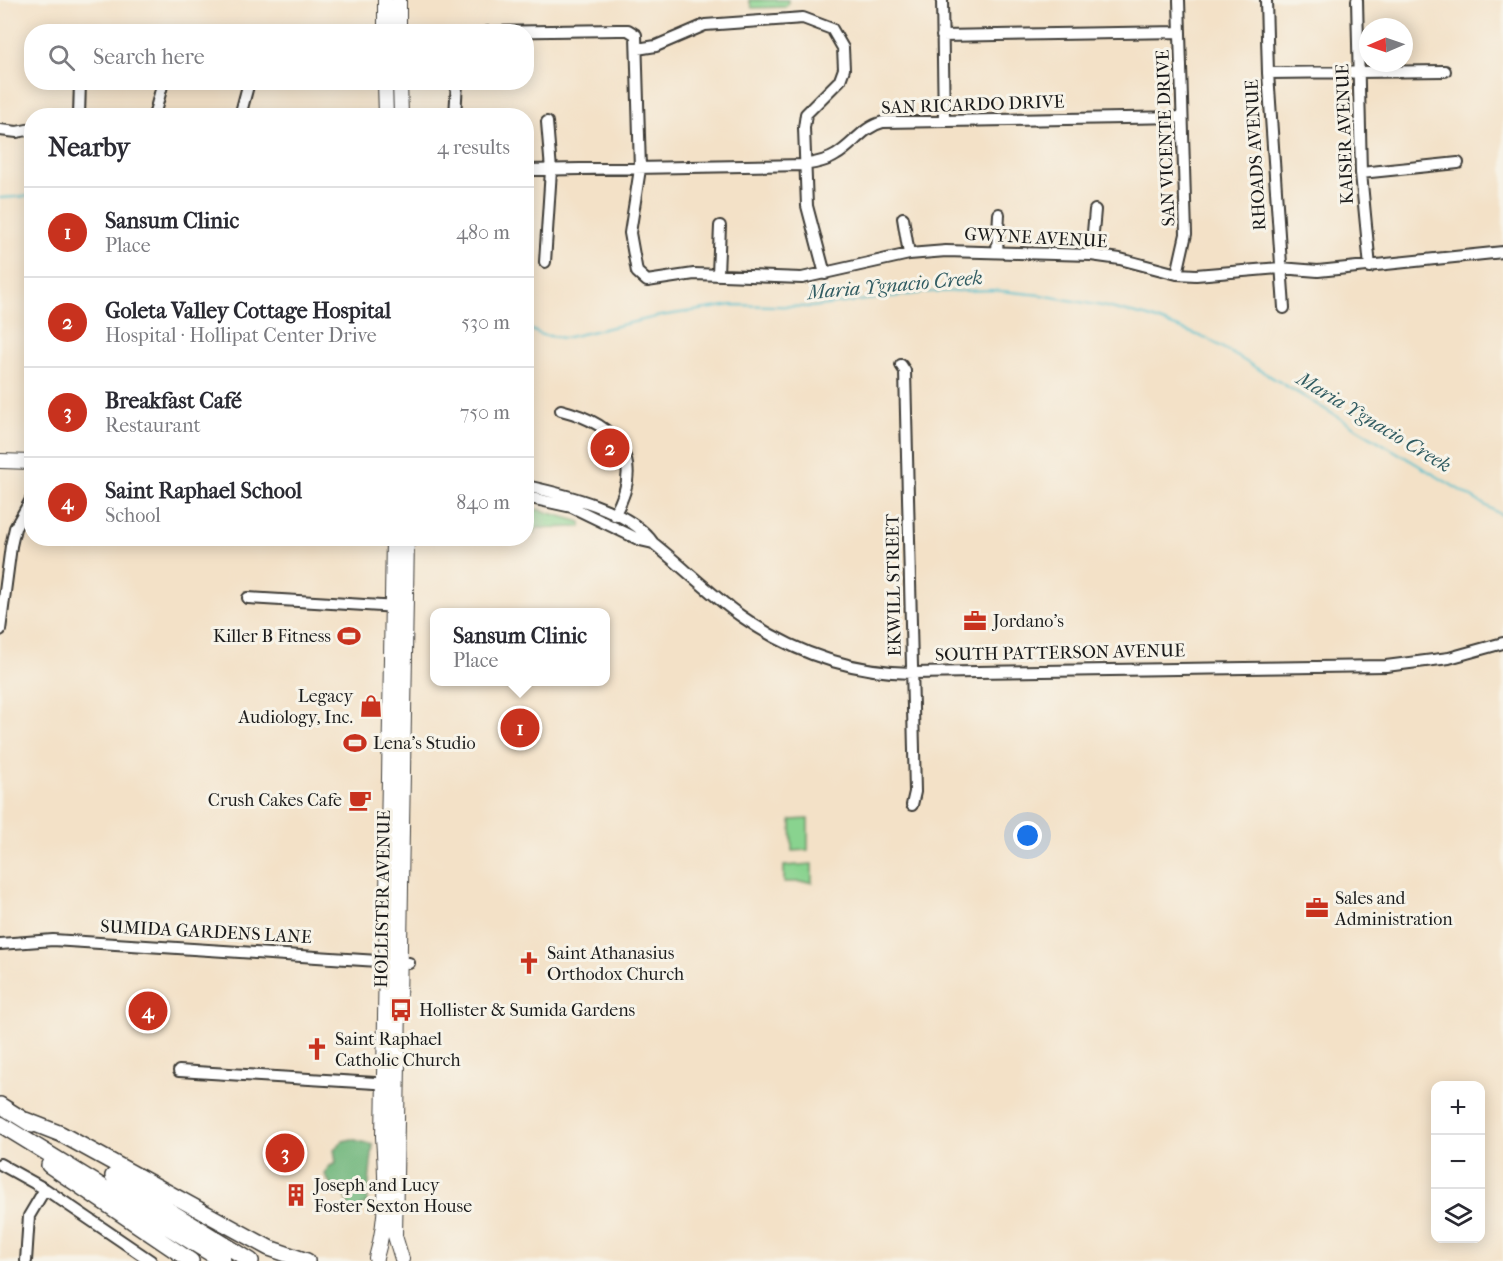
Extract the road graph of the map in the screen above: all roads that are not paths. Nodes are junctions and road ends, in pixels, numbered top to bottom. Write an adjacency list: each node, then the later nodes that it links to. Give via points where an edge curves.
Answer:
1 (385, 0): 7 (main road)
2 (399, 0): 8 (main road)
3 (942, 0): 11 (street)
4 (1179, 0): 10 (street, SAN VICENTE DRIVE)
5 (1266, 0): 15 (street, RHOADS AVENUE)
6 (1358, 0): 14 (street, KAISER AVENUE)
7 (385, 24)
8 (399, 24)
9 (534, 31): 12 (street, via 628,30 636,35)
10 (1180, 32): 11 (street); 28 (street, SAN VICENTE DRIVE)
11 (942, 36): 29 (street)
12 (638, 49): 34 (street, via 656,46 705,25 803,18 832,29 843,48 844,69 840,80 806,114); 35 (street)
13 (1445, 71): 14 (street)
14 (1358, 72): 15 (street); 38 (street, KAISER AVENUE)
15 (1268, 73): 49 (street, RHOADS AVENUE)
16 (80, 90): 22 (street)
17 (161, 90): 23 (street)
18 (247, 90): 24 (street)
19 (385, 90): 25 (main road)
20 (400, 90): 26 (main road)
21 (457, 90): 27 (street)
22 (79, 108)
23 (156, 108)
24 (242, 108)
25 (386, 108)
26 (400, 108)
27 (455, 108)
28 (1182, 117): 29 (street, SAN RICARDO DRIVE); 52 (street, SAN VICENTE DRIVE, via 1186,234)
29 (944, 121): 34 (street, SAN RICARDO DRIVE, via 873,125 837,155)
30 (547, 122): 37 (street)
31 (0, 130): 32 (street)
32 (24, 131)
33 (1458, 163): 38 (street)
34 (804, 165): 35 (street, SAN RICARDO DRIVE); 51 (street, via 807,206)
35 (640, 169): 37 (street, SAN RICARDO DRIVE); 50 (street, GWYNE AVENUE, via 630,233 640,277 651,281)
36 (534, 170): 37 (street, SAN RICARDO DRIVE)
37 (551, 170): 47 (street)
38 (1361, 173): 48 (street, KAISER AVENUE)
39 (1095, 210): 46 (street)
40 (999, 214): 43 (street)
41 (903, 218): 45 (street)
42 (720, 226): 50 (street)
43 (996, 252): 45 (street, GWYNE AVENUE); 46 (street, GWYNE AVENUE)
44 (1503, 252): 48 (street, GWYNE AVENUE)
45 (909, 254): 51 (street, GWYNE AVENUE)
46 (1091, 255): 52 (street, GWYNE AVENUE)
47 (545, 262)
48 (1370, 267): 49 (street, GWYNE AVENUE, via 1318,271)
49 (1280, 268): 52 (street, GWYNE AVENUE); 53 (street, RHOADS AVENUE)
50 (718, 274): 51 (street, GWYNE AVENUE, via 780,279)
51 (825, 274)
52 (1177, 274)
53 (1284, 308)
54 (901, 365): 70 (street, EKWILL STREET, via 905,371)
55 (561, 410): 61 (street, via 594,420 610,432 621,449 627,467 626,494)
56 (0, 461): 57 (main road)
57 (24, 462)
58 (534, 488): 61 (street, SOUTH PATTERSON AVENUE, via 577,499)
59 (534, 499): 62 (street, SOUTH PATTERSON AVENUE, via 572,507)
60 (24, 512): 68 (street, via 10,546)
61 (614, 515): 62 (street, SOUTH PATTERSON AVENUE, via 646,532)
62 (653, 543): 70 (street, SOUTH PATTERSON AVENUE, via 740,616 784,642 852,667)
63 (393, 546): 66 (main road, HOLLISTER AVENUE)
64 (407, 546): 67 (main road, HOLLISTER AVENUE)
65 (248, 598): 66 (street)
66 (392, 607): 67 (street); 73 (main road, HOLLISTER AVENUE)
67 (406, 607): 73 (main road, HOLLISTER AVENUE)
68 (0, 630)
69 (1503, 643): 70 (street, SOUTH PATTERSON AVENUE, via 1449,658 1386,666)
70 (912, 673): 71 (street, EKWILL STREET)
71 (912, 805)
72 (0, 944): 73 (street, SUMIDA GARDENS LANE, via 53,940)
73 (398, 962): 75 (main road, HOLLISTER AVENUE)
74 (179, 1071): 75 (street)
75 (392, 1084): 81 (main road, HOLLISTER AVENUE, via 383,1137 384,1225); 82 (main road, HOLLISTER AVENUE, via 395,1236)
76 (0, 1105): 77 (highway)
77 (25, 1120): 87 (highway); 88 (highway, via 61,1134 269,1248)
78 (0, 1125): 85 (highway, via 97,1199); 86 (highway)
79 (0, 1164): 80 (street)
80 (45, 1189): 83 (street, via 29,1216); 84 (street)
81 (374, 1259): 82 (main road, via 389,1254)
82 (403, 1260)
83 (26, 1261)
84 (151, 1261)
85 (191, 1261)
86 (223, 1261)
87 (251, 1261)
88 (307, 1261)

